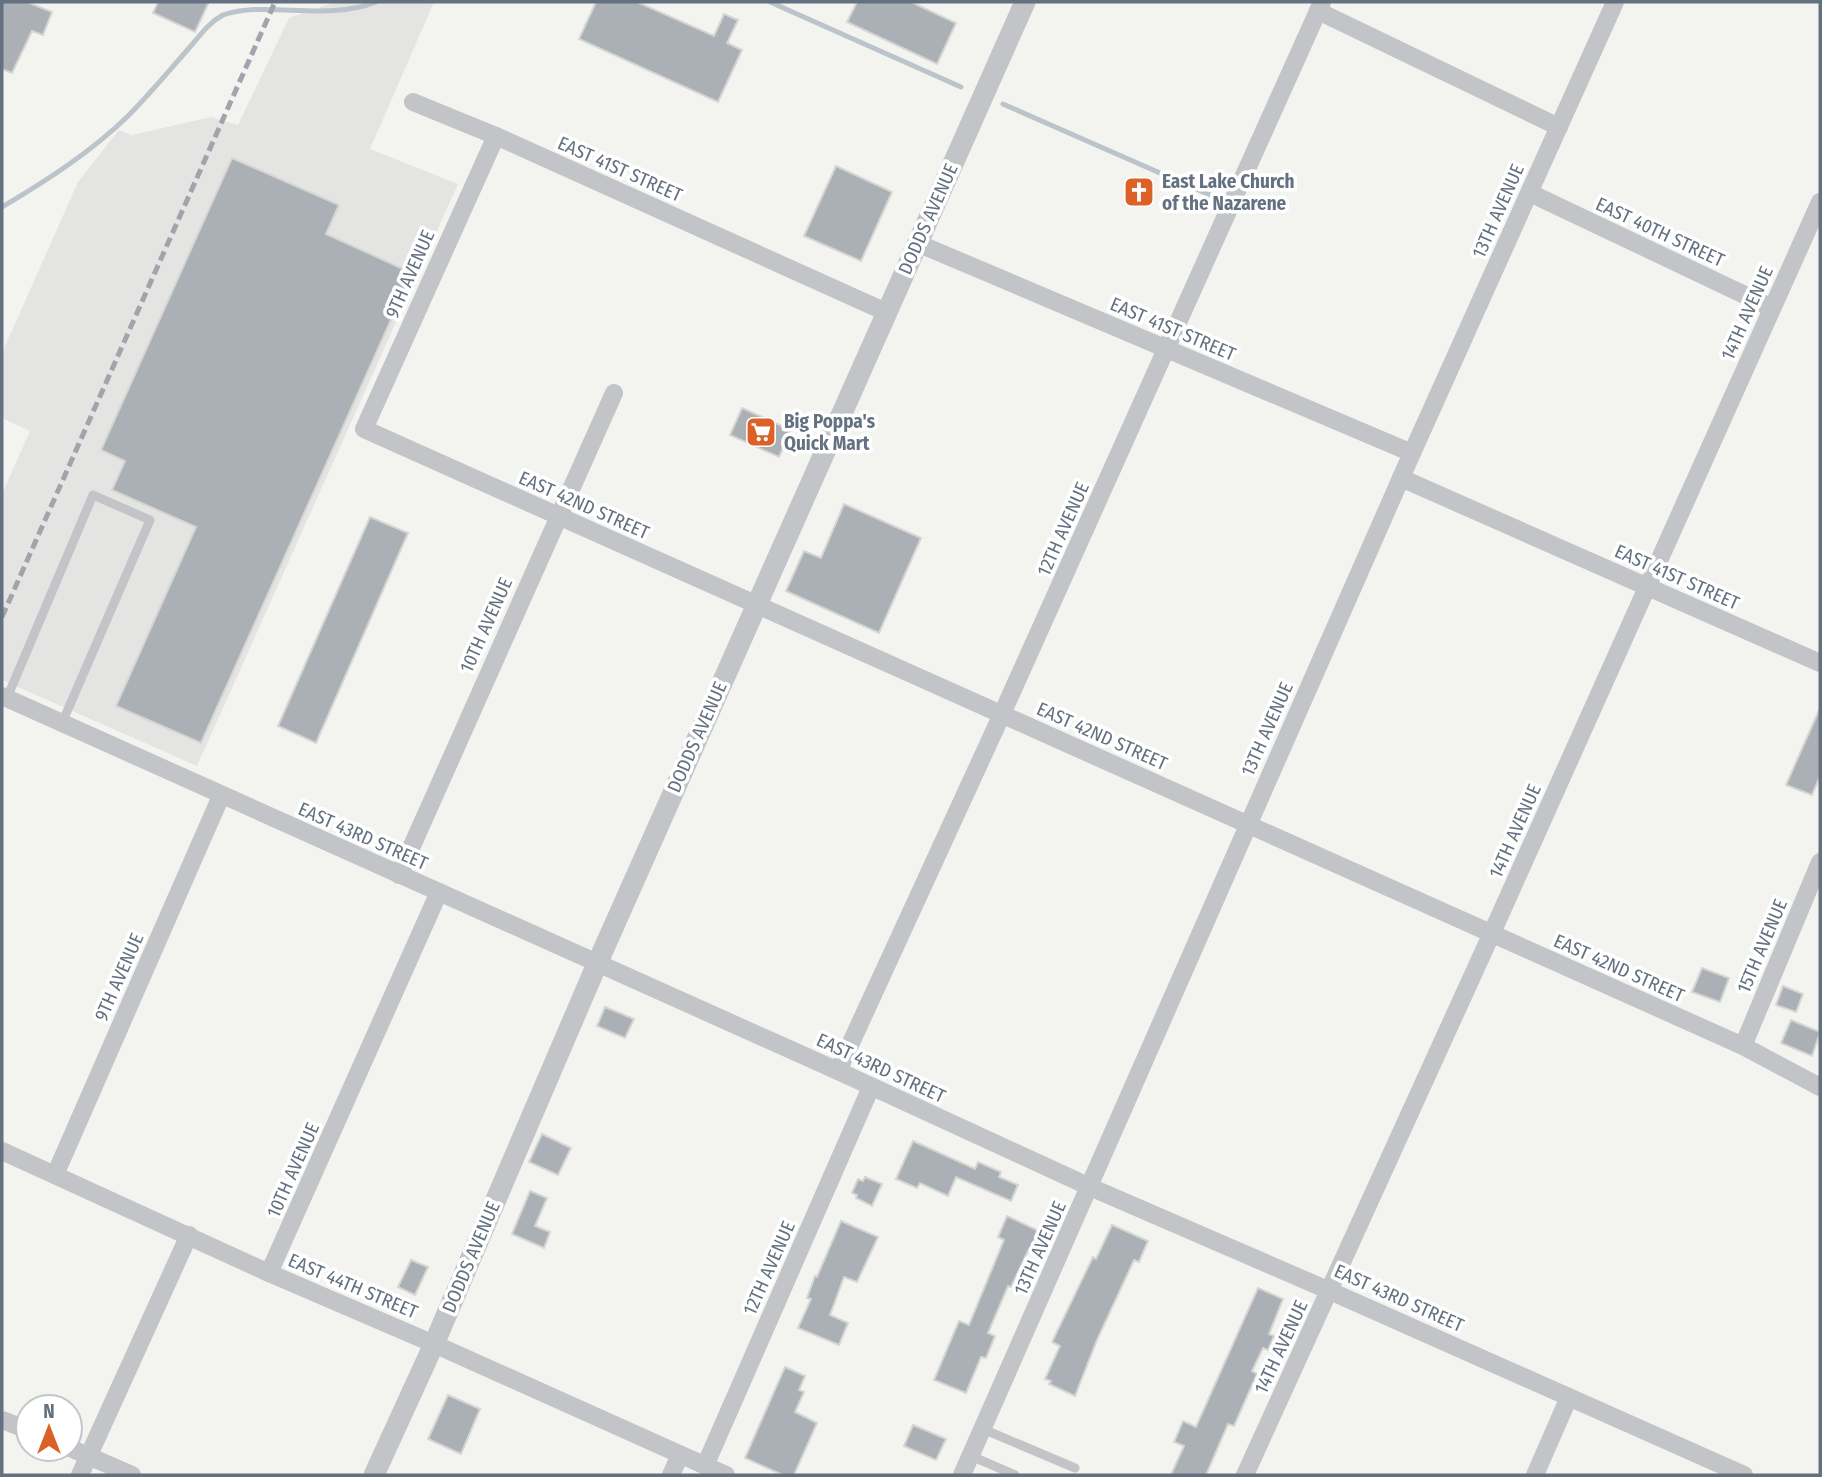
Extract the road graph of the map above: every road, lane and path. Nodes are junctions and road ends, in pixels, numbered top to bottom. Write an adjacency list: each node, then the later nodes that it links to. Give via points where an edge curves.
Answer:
1 (1025, 2): 9 (street, DODDS AVENUE)
2 (1615, 2): 5 (street, 13TH AVENUE)
3 (1320, 6): 5 (street); 12 (street, 12TH AVENUE)
4 (413, 102): 6 (street, EAST 41ST STREET)
5 (1559, 127): 7 (street, 13TH AVENUE)
6 (496, 136): 11 (street, EAST 41ST STREET); 14 (street, 9TH AVENUE)
7 (1530, 193): 10 (street, EAST 40TH STREET); 15 (street, 13TH AVENUE)
8 (1820, 202): 10 (street, 14TH AVENUE)
9 (918, 243): 11 (street, DODDS AVENUE); 12 (street, EAST 41ST STREET)
10 (1772, 308): 18 (street, 14TH AVENUE)
11 (886, 312): 19 (street, DODDS AVENUE)
12 (1167, 349): 15 (street, EAST 41ST STREET); 22 (street, 12TH AVENUE)
13 (614, 393): 17 (street, 10TH AVENUE)
14 (364, 429): 17 (street, EAST 42ND STREET)
15 (1412, 453): 16 (street, 13TH AVENUE)
16 (1401, 478): 18 (street, EAST 41ST STREET); 25 (street, 13TH AVENUE)
17 (558, 516): 19 (street, EAST 42ND STREET); 27 (street, 10TH AVENUE)
18 (1647, 587): 20 (street, EAST 41ST STREET); 29 (street, 14TH AVENUE)
19 (755, 605): 22 (street, EAST 42ND STREET); 30 (street, DODDS AVENUE)
20 (1820, 663)
21 (4, 697): 23 (street, EAST 43RD STREET); 23 (lane, via 93,495 150,520)
22 (1002, 714): 25 (street, EAST 42ND STREET); 32 (street, 12TH AVENUE)
23 (62, 723): 24 (street, EAST 43RD STREET)
24 (221, 796): 27 (street, EAST 43RD STREET); 36 (street, 9TH AVENUE)
25 (1248, 825): 29 (street, EAST 42ND STREET); 37 (street, 13TH AVENUE)
26 (1820, 862): 31 (street, 15TH AVENUE)
27 (398, 875): 28 (street, EAST 43RD STREET)
28 (439, 892): 30 (street, EAST 43RD STREET); 39 (street, 10TH AVENUE)
29 (1492, 935): 31 (street, EAST 42ND STREET); 40 (street, 14TH AVENUE)
30 (597, 964): 32 (street, EAST 43RD STREET); 41 (street, DODDS AVENUE)
31 (1743, 1046): 34 (street, EAST 42ND STREET)
32 (838, 1071): 33 (street, EAST 43RD STREET)
33 (871, 1087): 37 (street, EAST 43RD STREET); 48 (street, 12TH AVENUE)
34 (1820, 1087)
35 (2, 1151): 36 (street, EAST 44TH STREET)
36 (55, 1175): 38 (street, EAST 44TH STREET)
37 (1090, 1187): 40 (street, EAST 43RD STREET); 43 (street, 13TH AVENUE)
38 (188, 1235): 39 (street, EAST 44TH STREET); 45 (street)
39 (270, 1273): 41 (street, EAST 44TH STREET)
40 (1330, 1291): 42 (street, EAST 43RD STREET); 57 (street, 14TH AVENUE)
41 (434, 1344): 46 (street, EAST 44TH STREET); 52 (street, DODDS AVENUE)
42 (1569, 1397): 58 (street); 59 (street, EAST 43RD STREET)
43 (983, 1429): 47 (street, 13TH AVENUE); 49 (lane)
44 (84, 1453): 45 (street)
45 (89, 1455): 50 (street); 51 (street)
46 (680, 1455): 48 (street, EAST 44TH STREET); 53 (street)
47 (971, 1456): 55 (street, 13TH AVENUE); 56 (lane)
48 (705, 1466): 54 (street, EAST 44TH STREET)
49 (1075, 1468)
50 (80, 1475)
51 (132, 1475)
52 (374, 1475)
53 (671, 1475)
54 (726, 1475)
55 (962, 1475)
56 (1016, 1475)
57 (1245, 1475)
58 (1535, 1475)
59 (1744, 1475)

